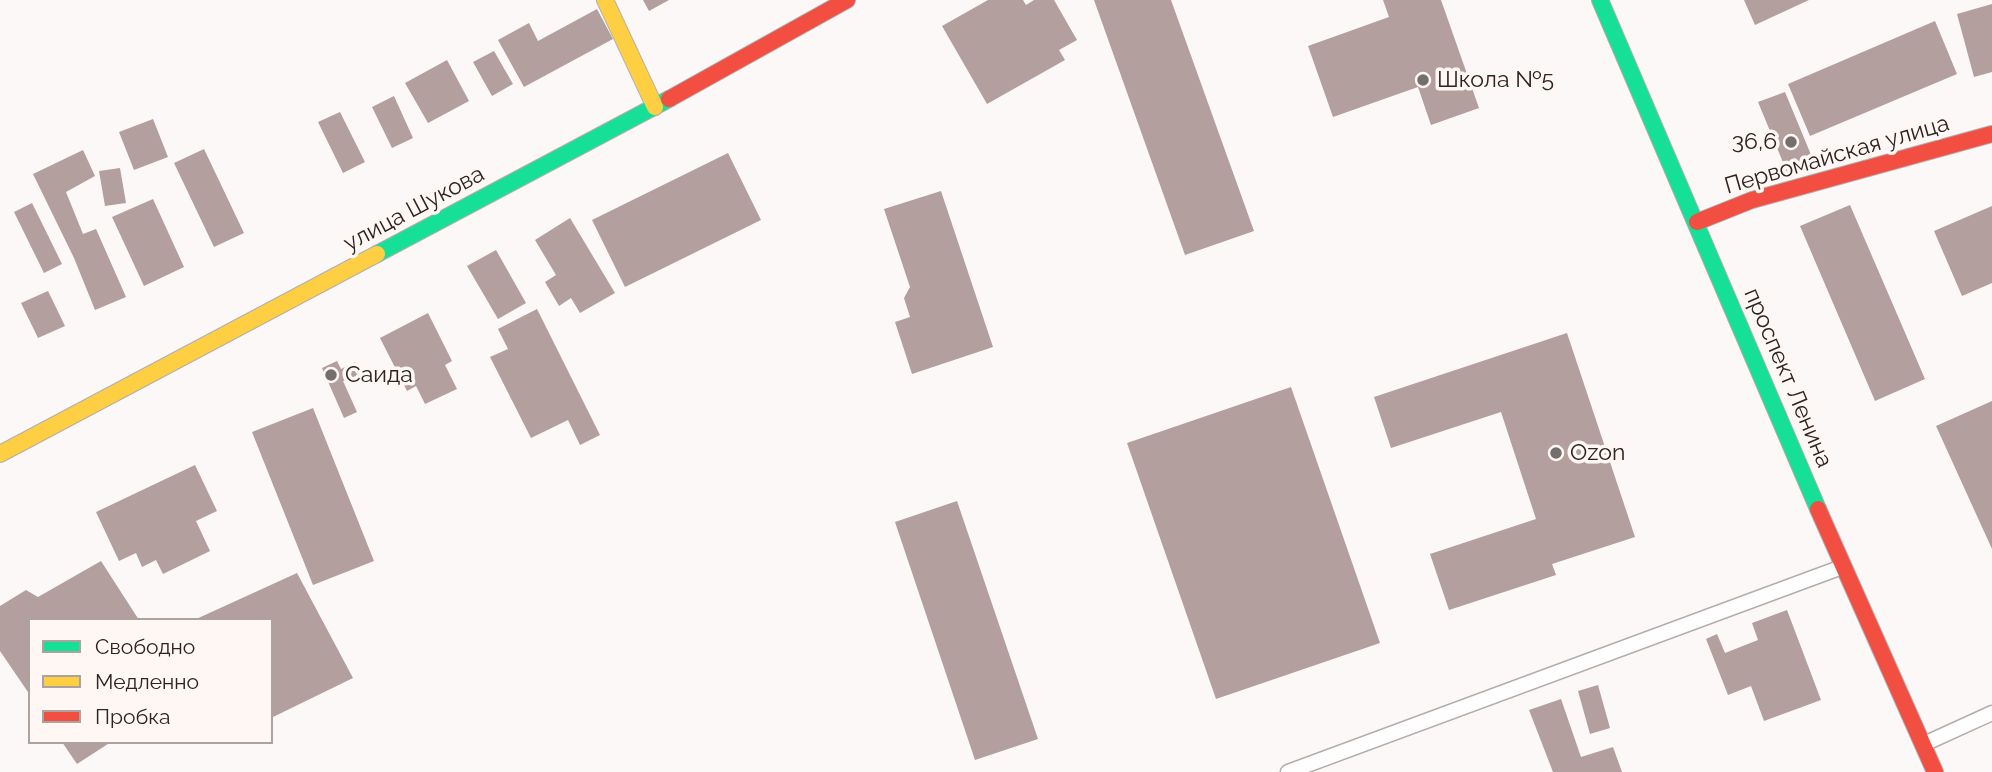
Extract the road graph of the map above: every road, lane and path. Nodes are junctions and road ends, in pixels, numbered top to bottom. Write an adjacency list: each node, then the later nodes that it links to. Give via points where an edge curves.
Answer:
1 (605, 0): 4 (main road)
2 (846, 0): 4 (main road, улица Шукова)
3 (1600, 0): 6 (main road, проспект Ленина)
4 (654, 107): 7 (main road, улица Шукова)
5 (1992, 134): 6 (main road, Первомайская улица, via 1752,200)
6 (1697, 222): 8 (main road, проспект Ленина)
7 (0, 454)
8 (1843, 567): 10 (main road, проспект Ленина); 11 (lane)
9 (1992, 713): 10 (lane)
10 (1923, 744): 12 (main road, проспект Ленина)
11 (1288, 772)
12 (1935, 772)

